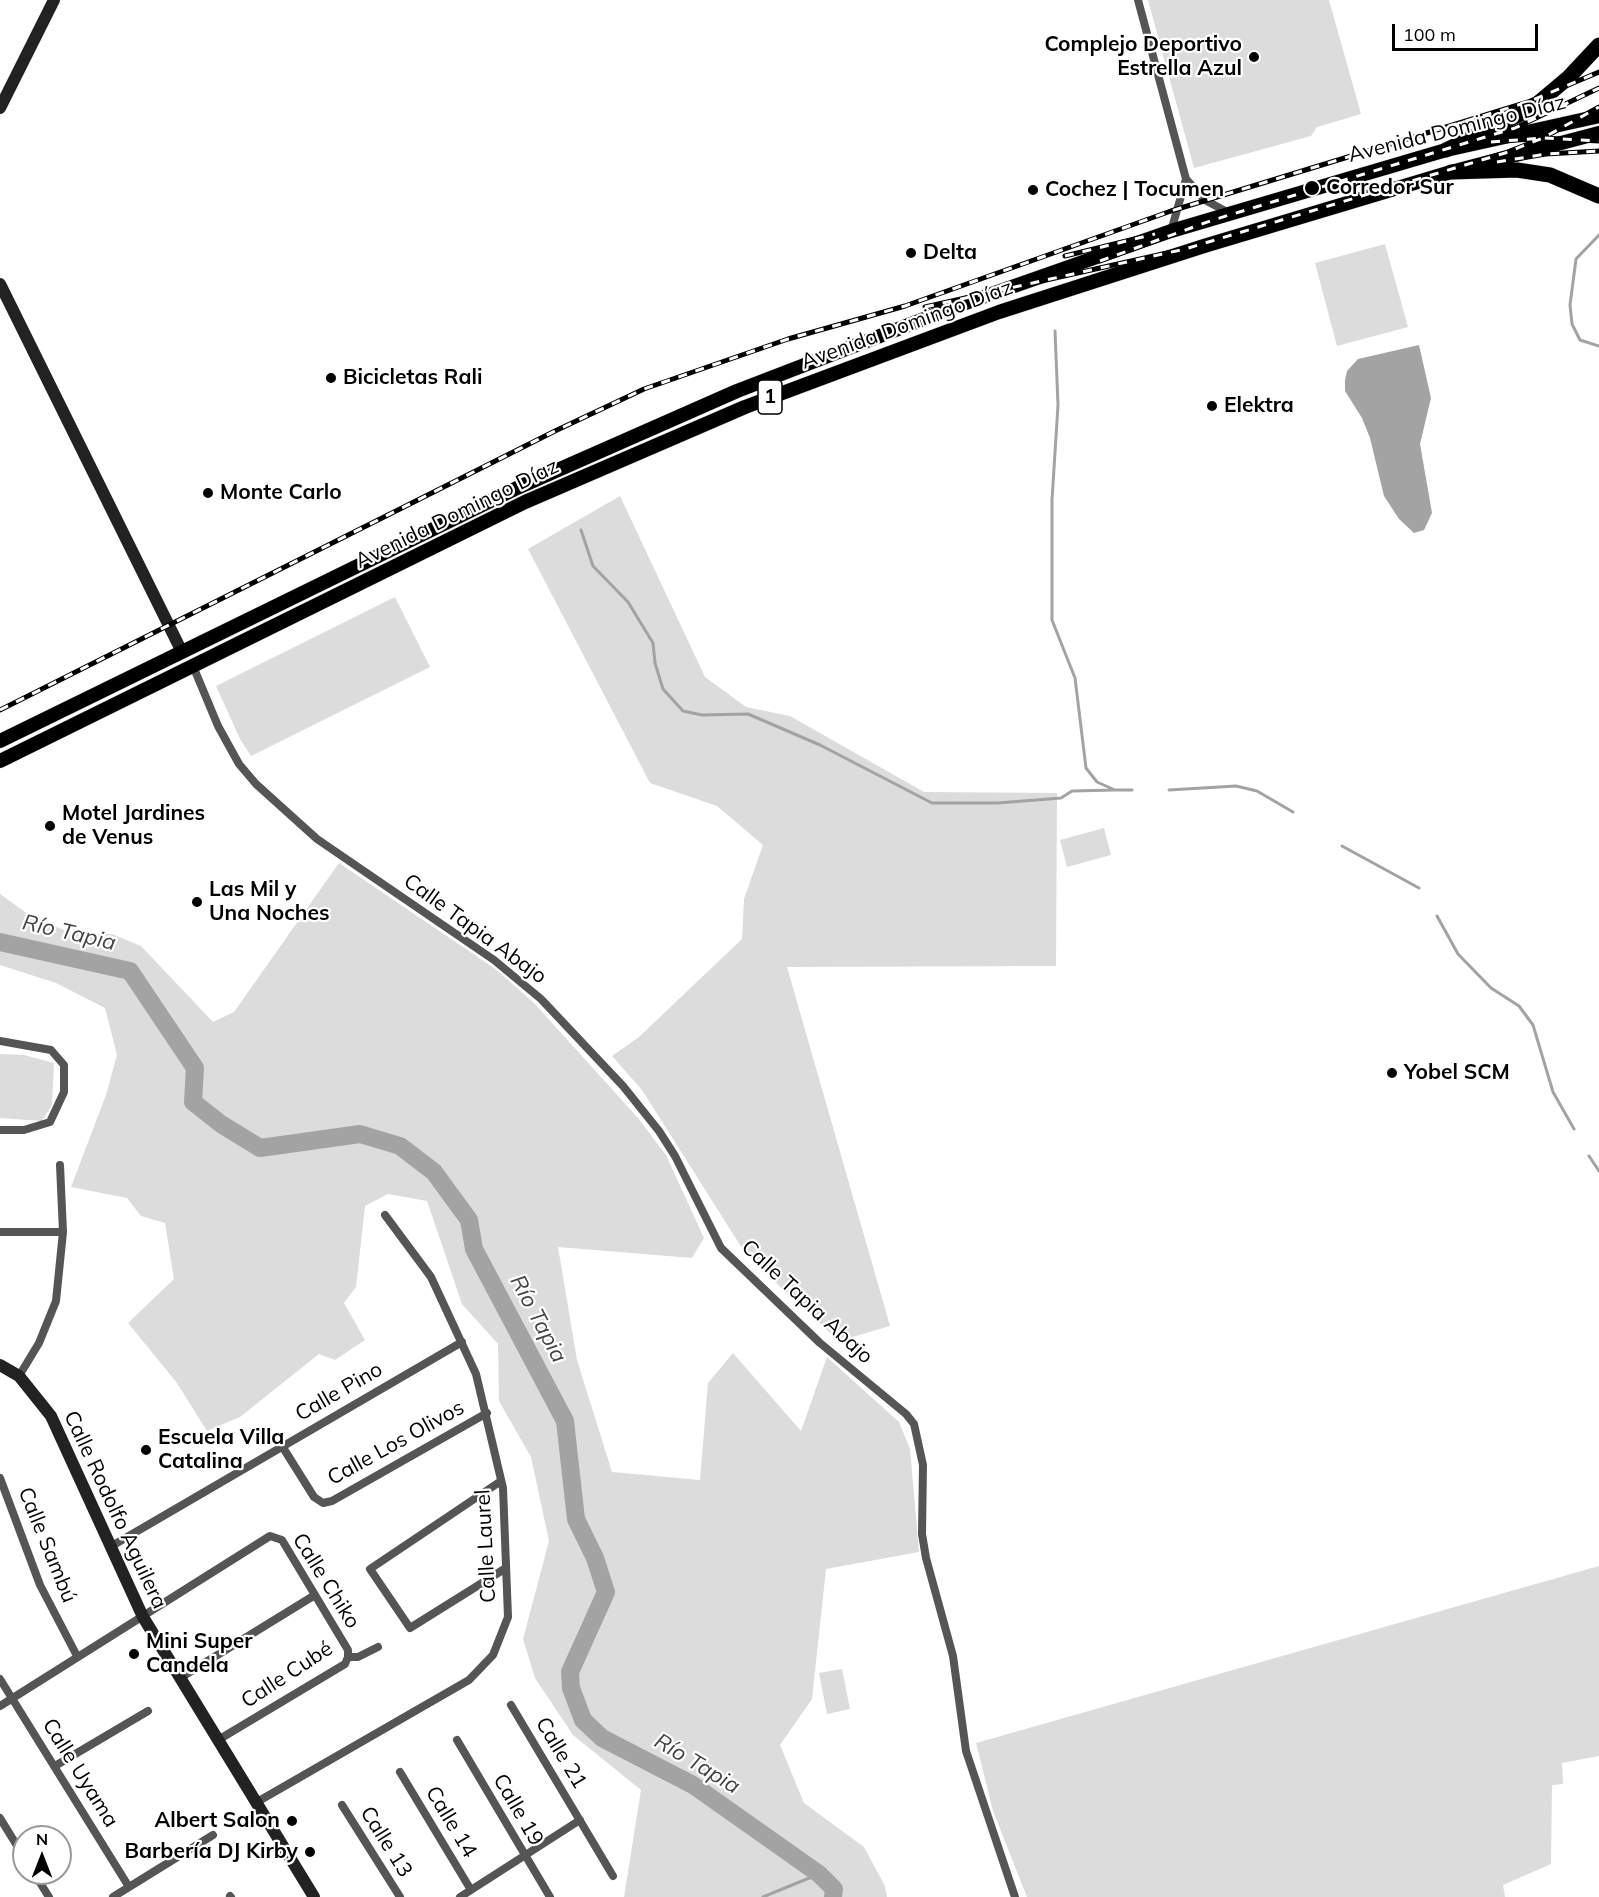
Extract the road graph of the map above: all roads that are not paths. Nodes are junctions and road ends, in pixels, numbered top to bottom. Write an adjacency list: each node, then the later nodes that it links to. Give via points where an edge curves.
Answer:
1 (54, 0): 4 (street)
2 (1138, 0): 9 (street)
3 (1599, 45): 7 (highway, via 1531,109)
4 (0, 108)
5 (1599, 116): 7 (main road, Avenida Domingo Díaz)
6 (1599, 133): 8 (main road, Avenida Domingo Díaz / 1)
7 (1446, 150): 11 (main road, Avenida Domingo Díaz / 1)
8 (1451, 172): 10 (highway, via 1517,170 1551,175); 15 (main road, Avenida Domingo Díaz / 1, via 1008,309 745,407 525,502)
9 (1186, 179): 11 (street, via 1205,200); 12 (street)
10 (1599, 196)
11 (1230, 213): 12 (main road, Avenida Domingo Díaz / 1)
12 (1171, 231): 14 (main road, Avenida Domingo Díaz / 1, via 952,308 727,395 517,488)
13 (0, 284): 14 (street)
14 (182, 652): 16 (main road, Avenida Domingo Díaz / 1)
15 (194, 666): 17 (main road, Avenida Domingo Díaz / 1); 63 (street, Calle Tapia Abajo, via 218,726 239,764 256,784 330,849 517,976 541,999 623,1086 659,1131 721,1248 820,1343 906,1414 914,1425 923,1466 922,1534 953,1656 966,1751)
16 (0, 741)
17 (0, 761)
18 (0, 1041): 19 (street, via 51,1050 64,1065 64,1092 50,1122 24,1130)
19 (0, 1130)
20 (60, 1165): 23 (street)
21 (385, 1215): 24 (street, Calle Laurel, via 432,1277)
22 (0, 1232): 23 (street)
23 (63, 1232): 26 (street, via 56,1301 39,1343)
24 (462, 1342): 27 (street, Calle Laurel); 28 (street, Calle Pino)
25 (0, 1365): 26 (street, Calle Rodolfo Aguilera)
26 (19, 1376): 31 (street, Calle Rodolfo Aguilera, via 51,1416)
27 (487, 1413): 28 (street, Calle Los Olivos, via 332,1501 322,1503 314,1497); 30 (street, Calle Laurel)
28 (282, 1446): 31 (street, Calle Pino)
29 (0, 1478): 36 (street, Calle Sambú, via 40,1586)
30 (501, 1481): 32 (street, Calle Laurel); 32 (street, via 370,1569 410,1629)
31 (110, 1547): 34 (street, Calle Rodolfo Aguilera)
32 (506, 1568): 48 (street, Calle Laurel, via 508,1617 493,1655 469,1680)
33 (315, 1595): 34 (street, Calle Chiko, via 282,1540 270,1536); 37 (street, Calle Chiko, via 348,1650); 38 (street)
34 (143, 1617): 36 (street); 38 (street, Calle Rodolfo Aguilera)
35 (378, 1647): 37 (street, Calle Cubé, via 358,1657)
36 (77, 1656): 40 (street)
37 (348, 1657): 44 (street, Calle Cubé, via 345,1664)
38 (180, 1678): 44 (street, Calle Rodolfo Aguilera)
39 (0, 1679): 40 (street, Calle Uyama)
40 (12, 1698): 42 (street); 46 (street, Calle Uyama)
41 (511, 1705): 51 (street, Calle 21)
42 (0, 1707)
43 (148, 1711): 46 (street)
44 (218, 1740): 48 (street, Calle Rodolfo Aguilera)
45 (457, 1740): 54 (street, Calle 19)
46 (55, 1766): 56 (street, Calle Uyama)
47 (400, 1772): 57 (street, Calle 14)
48 (257, 1803): 59 (street, Calle Rodolfo Aguilera)
49 (342, 1805): 60 (street, Calle 13)
50 (0, 1818): 53 (street)
51 (580, 1820): 54 (street); 55 (street, Calle 21)
52 (213, 1835): 56 (street)
53 (12, 1838)
54 (524, 1856): 57 (street); 62 (street, Calle 19)
55 (613, 1876)
56 (129, 1887): 58 (street)
57 (471, 1890): 61 (street)
58 (113, 1897)
59 (314, 1897)
60 (400, 1897)
61 (460, 1897)
62 (550, 1897)
63 (1015, 1897)

